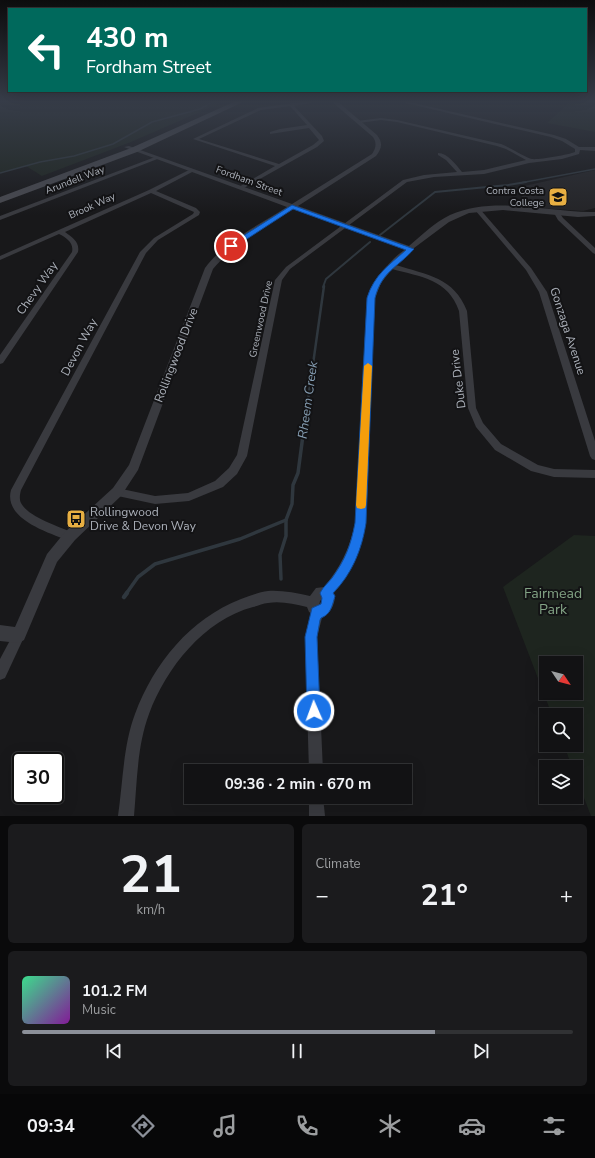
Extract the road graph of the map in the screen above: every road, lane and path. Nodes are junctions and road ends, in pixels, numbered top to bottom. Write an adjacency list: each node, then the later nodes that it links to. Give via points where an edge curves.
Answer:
1 (151, 139): 9 (main road)
2 (153, 139): 9 (main road)
3 (195, 139): 14 (street)
4 (321, 139): 14 (street)
5 (377, 139): 21 (street, Rollingwood Drive, via 380,147 374,155)
6 (473, 139): 13 (street, via 508,148)
7 (561, 139): 8 (street)
8 (578, 148): 10 (street); 13 (street, Greenwood Drive, via 577,153 572,155)
9 (130, 149): 12 (street, Fordham Street); 19 (main road); 20 (main road)
10 (595, 149)
11 (440, 154): 16 (street)
12 (157, 158): 15 (street, Fordham Street); 25 (street, Arundell Way)
13 (531, 161): 16 (street, Greenwood Drive, via 484,172)
14 (280, 166): 17 (street)
15 (191, 171): 17 (street, Fordham Street); 18 (street, Brook Way)
16 (460, 173): 26 (street, Greenwood Drive, via 405,181)
17 (240, 188): 21 (street, Fordham Street)
18 (151, 191): 27 (street, Brook Way); 38 (street, Devon Way, via 194,209 196,215 156,239 143,252 16,490 15,502 21,512)
19 (0, 196)
20 (0, 200)
21 (292, 207): 26 (street, Fordham Street); 37 (street, Rollingwood Drive, via 231,246 209,268 134,467)
22 (477, 209): 23 (street, via 503,208); 29 (street, via 451,217); 35 (street, Gonzaga Avenue, via 529,269 544,292)
23 (557, 213): 24 (street); 30 (street, via 560,219)
24 (595, 214)
25 (0, 218)
26 (345, 226): 28 (street, Fordham Street); 37 (street, Greenwood Drive, via 288,268 279,280 242,456 233,471 220,484 189,497 155,500)
27 (59, 231): 32 (street, Brook Way); 34 (street, Chevy Way, via 77,248)
28 (390, 242): 29 (street, Fordham Street); 31 (street, via 399,250)
29 (410, 249): 31 (street)
30 (595, 252)
31 (401, 257): 33 (street)
32 (0, 258)
33 (391, 266): 36 (street, Duke Drive, via 436,280 450,289 458,299 463,311 472,408 479,425 498,446 535,468 554,473); 39 (street, via 379,279 371,298 357,542 348,563 326,593 329,596 326,608 322,612)
34 (0, 361)
35 (595, 456)
36 (595, 474)
37 (117, 492): 38 (street, Rollingwood Drive)
38 (70, 536): 41 (street, Rollingwood Drive, via 52,558)
39 (315, 607): 43 (street, via 311,637); 45 (street, via 286,597 266,598 241,605 216,617 186,641 159,677 142,715)
40 (0, 633): 41 (street)
41 (19, 635): 42 (street, Rollingwood Drive)
42 (0, 674)
43 (316, 764)
44 (316, 804): 46 (street)
45 (126, 816)
46 (317, 816)

